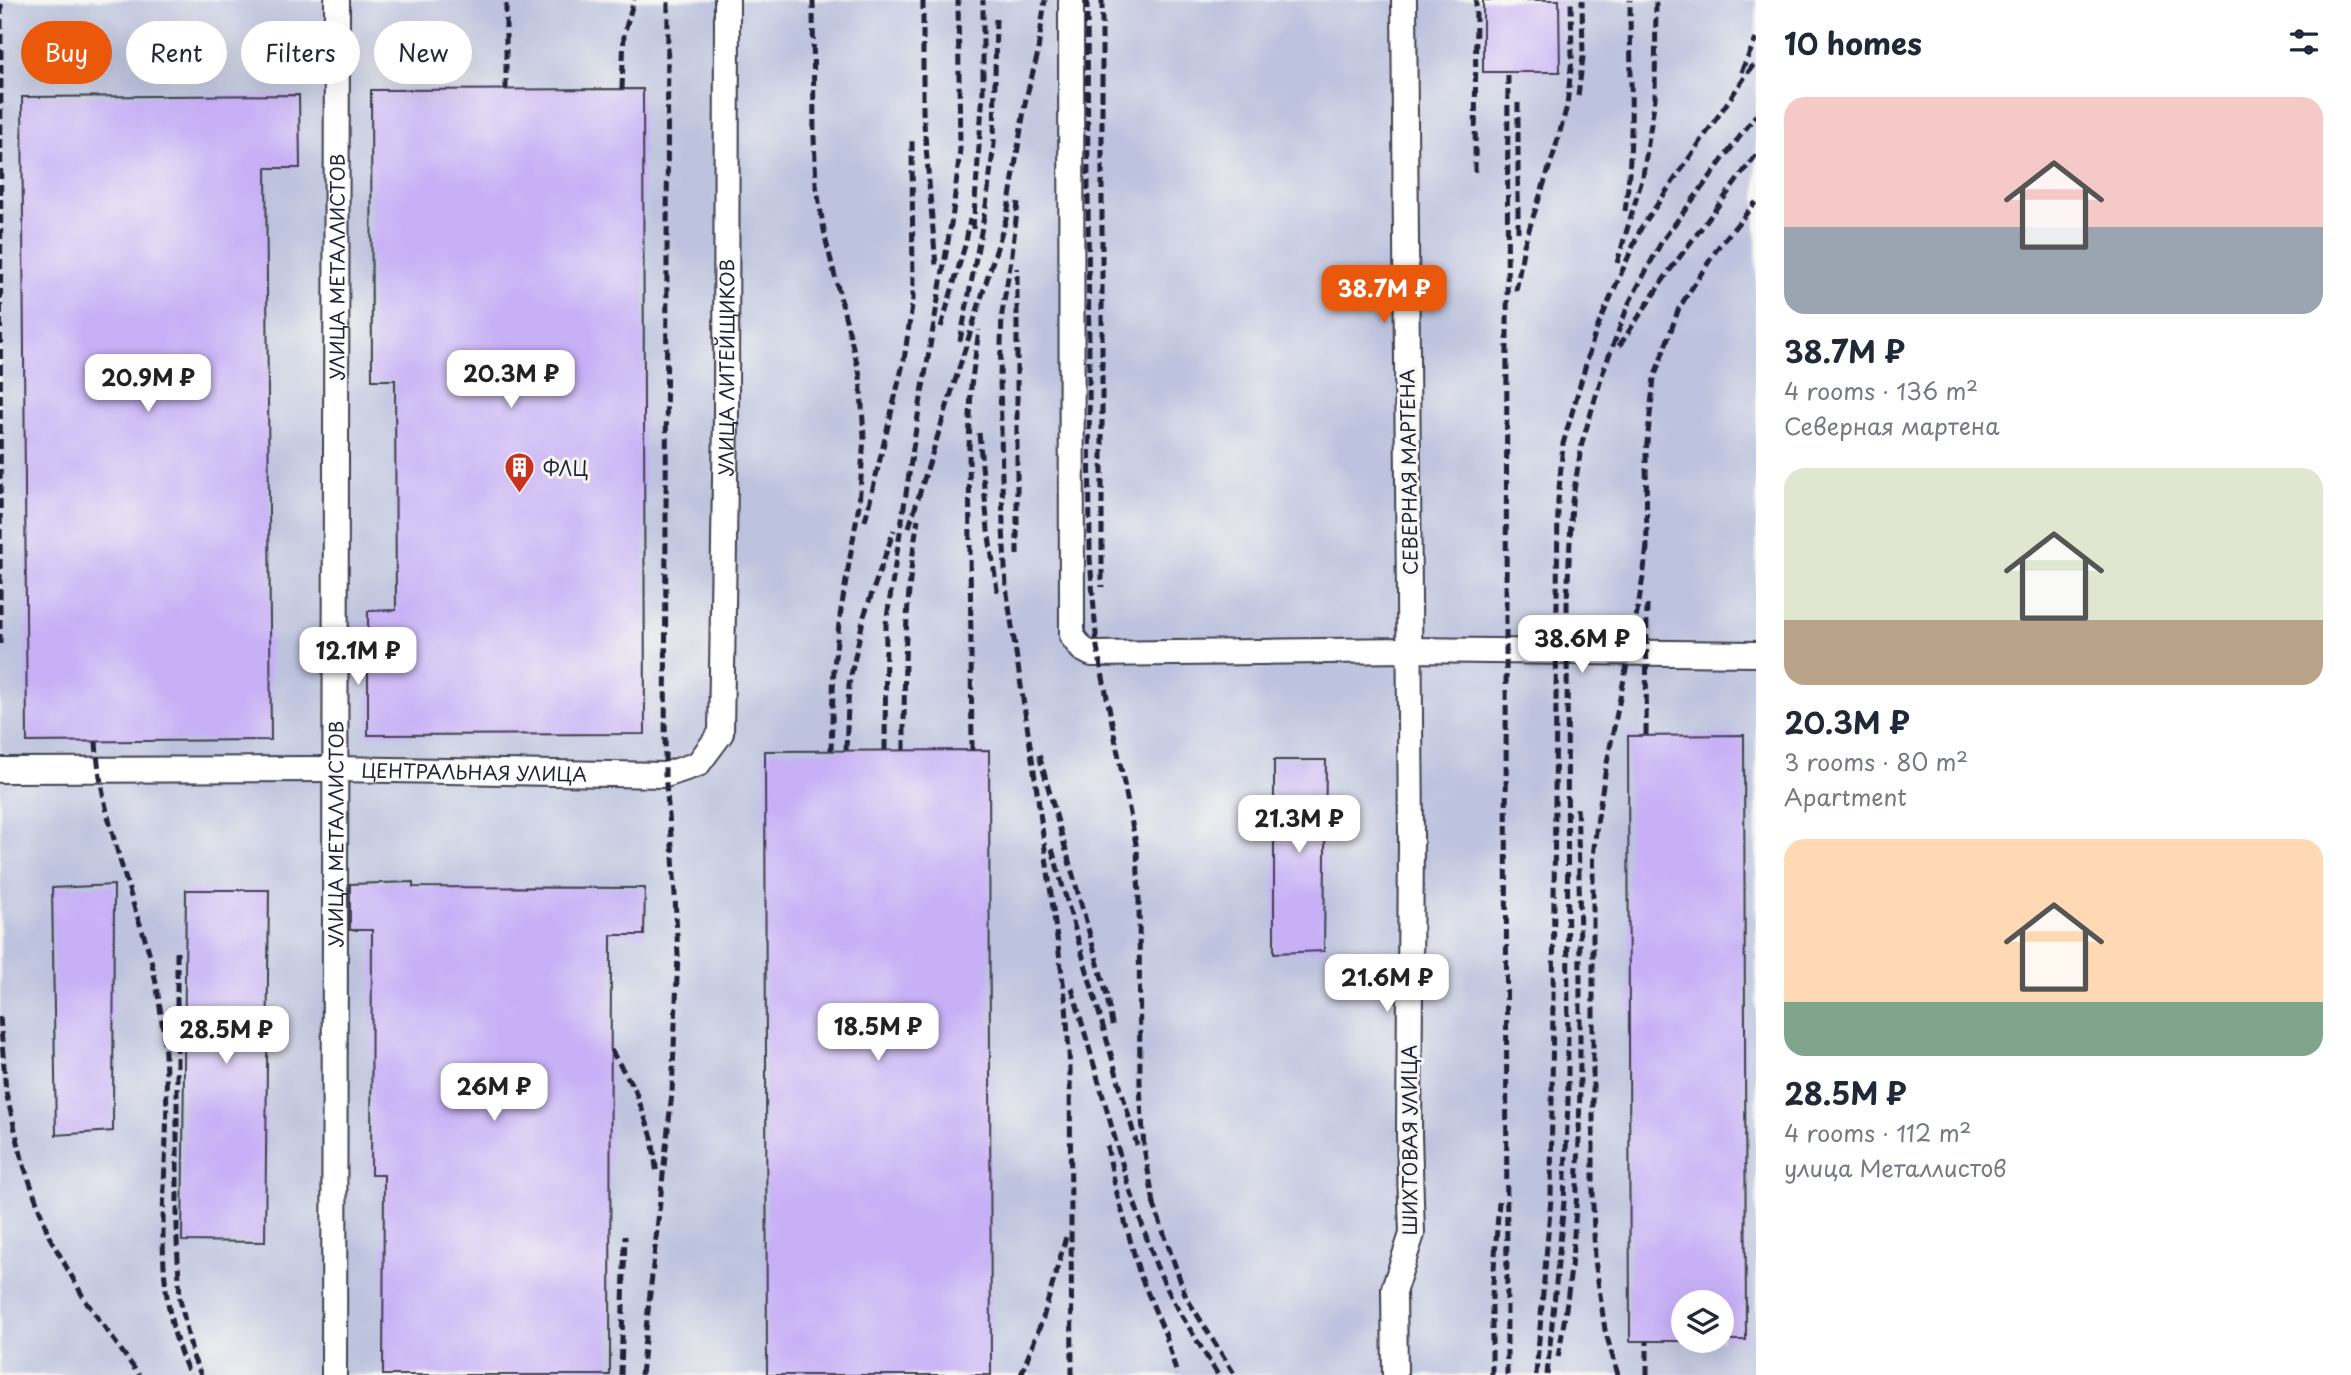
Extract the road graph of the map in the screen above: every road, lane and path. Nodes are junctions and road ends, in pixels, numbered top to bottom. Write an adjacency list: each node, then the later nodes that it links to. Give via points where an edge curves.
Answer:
1 (337, 0): 8 (street, УЛИЦА МЕТАЛЛИСТОВ)
2 (727, 0): 7 (street, УЛИЦА ЛИТЕЙЩИКОВ)
3 (1071, 0): 5 (street, via 1072,636 1092,654)
4 (1404, 0): 5 (street, СЕВЕРНАЯ МАРТЕНА)
5 (1409, 650): 6 (street); 11 (street, ШИХТОВАЯ УЛИЦА, via 1412,1234 1394,1289)
6 (1756, 654)
7 (720, 733): 8 (street, ЦЕНТРАЛЬНАЯ УЛИЦА, via 698,764 665,775)
8 (334, 769): 9 (street, ЦЕНТРАЛЬНАЯ УЛИЦА); 10 (street, УЛИЦА МЕТАЛЛИСТОВ)
9 (0, 770)
10 (334, 1375)
11 (1395, 1375)

